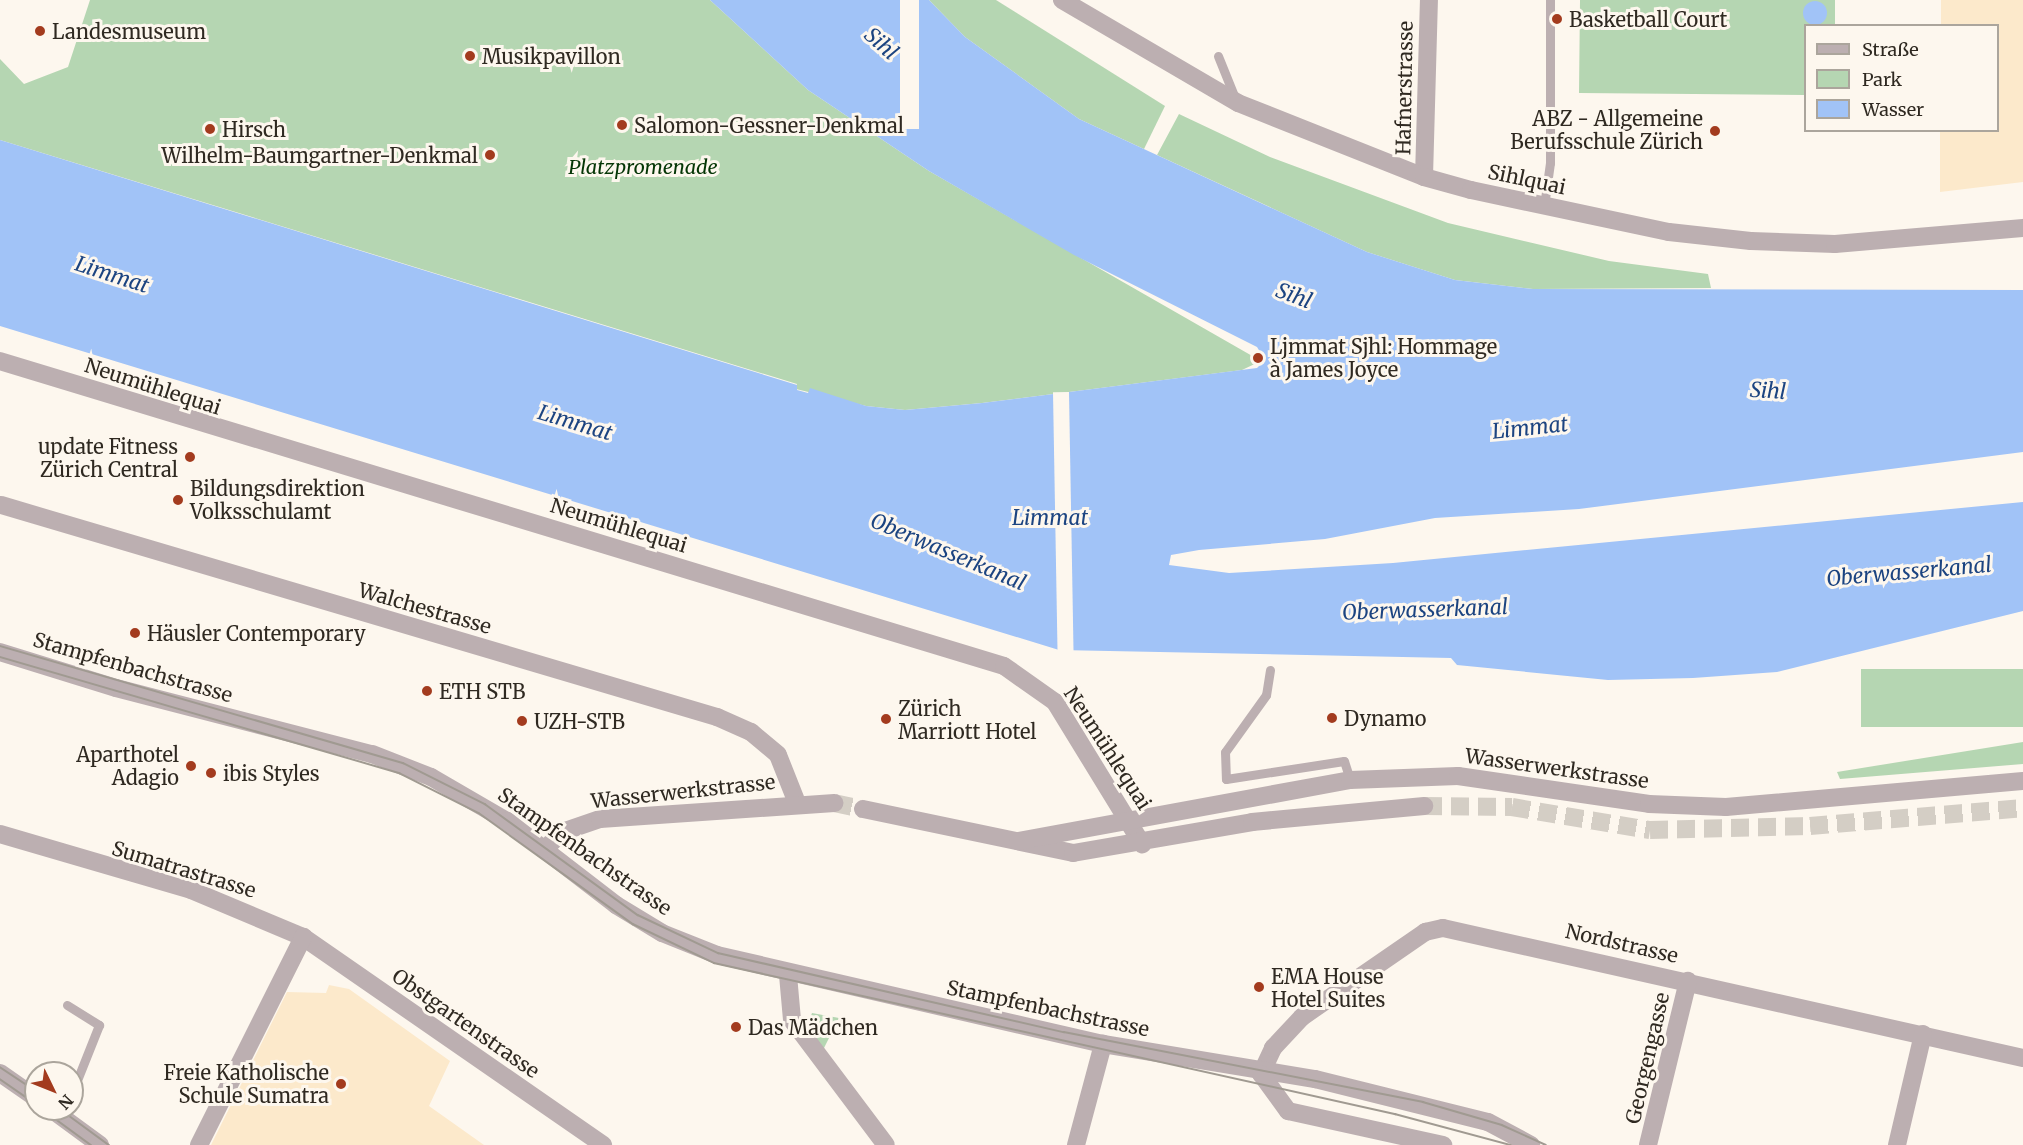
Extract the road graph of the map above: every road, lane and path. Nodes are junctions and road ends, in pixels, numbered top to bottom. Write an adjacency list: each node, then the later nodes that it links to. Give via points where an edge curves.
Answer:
1 (1062, 0): 5 (street, Sihlquai)
2 (1429, 0): 6 (street, Hafnerstrasse)
3 (1550, 0): 7 (lane, via 1550,163)
4 (1218, 56): 5 (lane)
5 (1238, 103): 6 (street, Sihlquai)
6 (1424, 177): 7 (street, Sihlquai)
7 (1544, 206): 8 (street, Sihlquai, via 1669,232 1751,241 1835,244)
8 (2023, 228)
9 (0, 361): 19 (street, Neumühlequai, via 1004,666 1055,702)
10 (2, 505): 15 (street, Walchestrasse, via 717,717 752,732 778,755)
11 (0, 652): 23 (street, Stampfenbachstrasse, via 116,688 372,754 474,802)
12 (1270, 670): 13 (lane, via 1266,695 1225,752 1226,779 1344,760)
13 (1350, 780): 14 (street, Wasserwerkstrasse, via 1458,776 1649,804 1726,807); 19 (street, Wasserwerkstrasse)
14 (2023, 781)
15 (797, 803): 16 (street, Wasserwerkstrasse); 23 (street, Wasserwerkstrasse, via 600,819 562,832)
16 (834, 803)
17 (1424, 806): 22 (street, Wasserwerkstrasse, via 1252,822)
18 (863, 809): 21 (street, Wasserwerkstrasse)
19 (1129, 819): 21 (street, Wasserwerkstrasse); 22 (street, Neumühlequai)
20 (0, 834): 24 (street, Sumatrastrasse, via 192,890)
21 (1018, 841): 22 (street, Wasserwerkstrasse, via 1073,853)
22 (1142, 844)
23 (544, 850): 25 (street, Stampfenbachstrasse, via 662,933)
24 (303, 937): 37 (street); 38 (street, Obstgartenstrasse)
25 (788, 975): 29 (street, Stampfenbachstrasse); 39 (street, via 792,1020)
26 (1688, 981): 28 (street, Nordstrasse); 33 (street, Nordstrasse, via 1443,928 1425,932 1302,1017 1273,1048); 43 (street, Georgengasse)
27 (67, 1005): 31 (lane, via 99,1025)
28 (1923, 1034): 30 (street, Nordstrasse); 44 (street)
29 (1103, 1044): 33 (street, Stampfenbachstrasse); 40 (street)
30 (2023, 1059)
31 (84, 1063)
32 (0, 1073): 34 (street)
33 (1261, 1074): 41 (street, via 1288,1111); 42 (street, Stampfenbachstrasse, via 1315,1079 1476,1118)
34 (24, 1090)
35 (70, 1121): 36 (street)
36 (100, 1145)
37 (199, 1145)
38 (603, 1145)
39 (886, 1145)
40 (1076, 1145)
41 (1443, 1145)
42 (1531, 1145)
43 (1648, 1145)
44 (1897, 1145)

